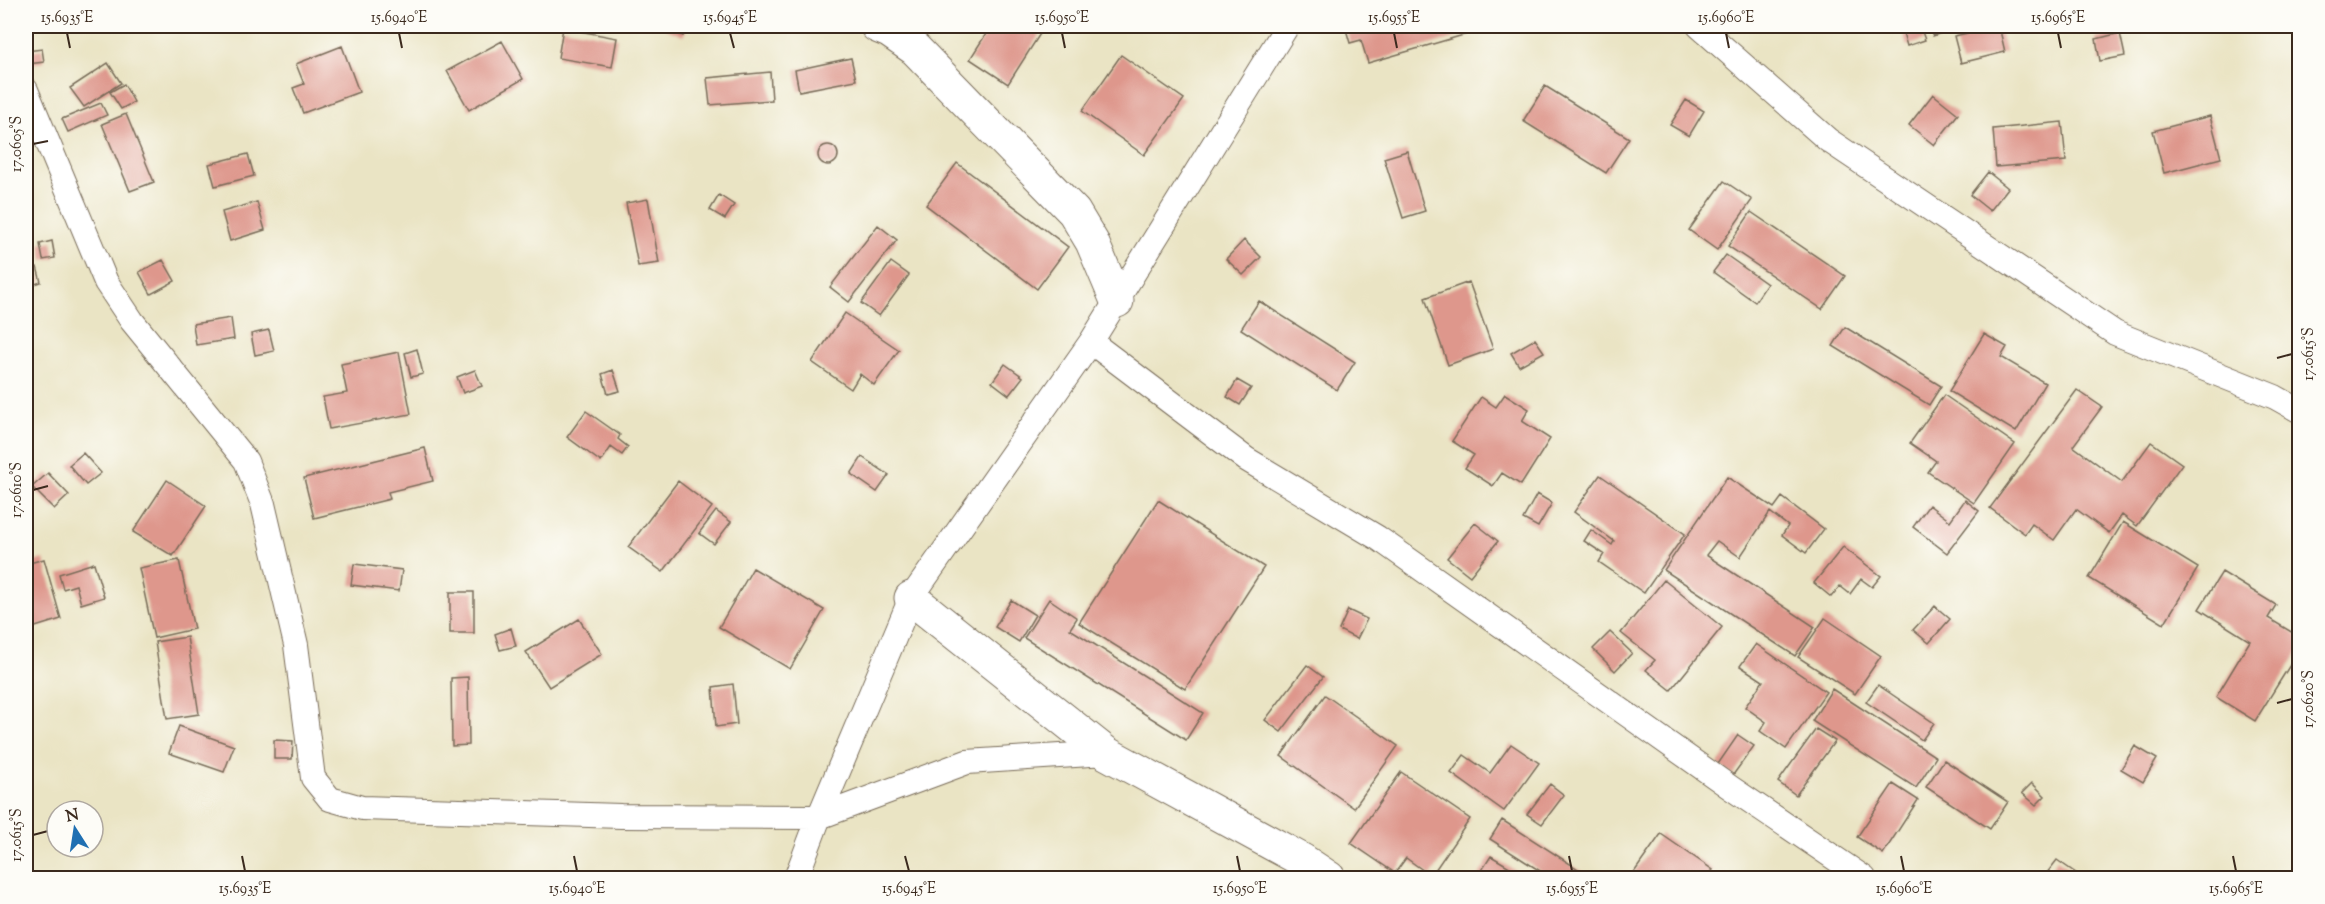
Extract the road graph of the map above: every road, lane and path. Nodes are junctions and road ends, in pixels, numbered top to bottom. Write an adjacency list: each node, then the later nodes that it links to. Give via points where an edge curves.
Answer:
1 (877, 26): 5 (street, via 915,50 1074,212 1092,242)
2 (1287, 26): 5 (lane)
3 (1699, 26): 7 (lane, via 1828,140 2115,333 2275,397)
4 (26, 90): 10 (lane, via 106,282 132,321 246,461 263,504 296,645 313,778 330,799 362,808)
5 (1117, 301): 6 (lane)
6 (1091, 342): 8 (lane); 13 (lane, via 1246,459 1378,538)
7 (2300, 411)
8 (911, 598): 9 (street); 10 (lane)
9 (1106, 753): 10 (lane, via 967,762); 12 (street, via 1302,860)
10 (819, 817): 11 (lane)
11 (796, 879)
12 (1329, 879)
13 (1864, 879)

